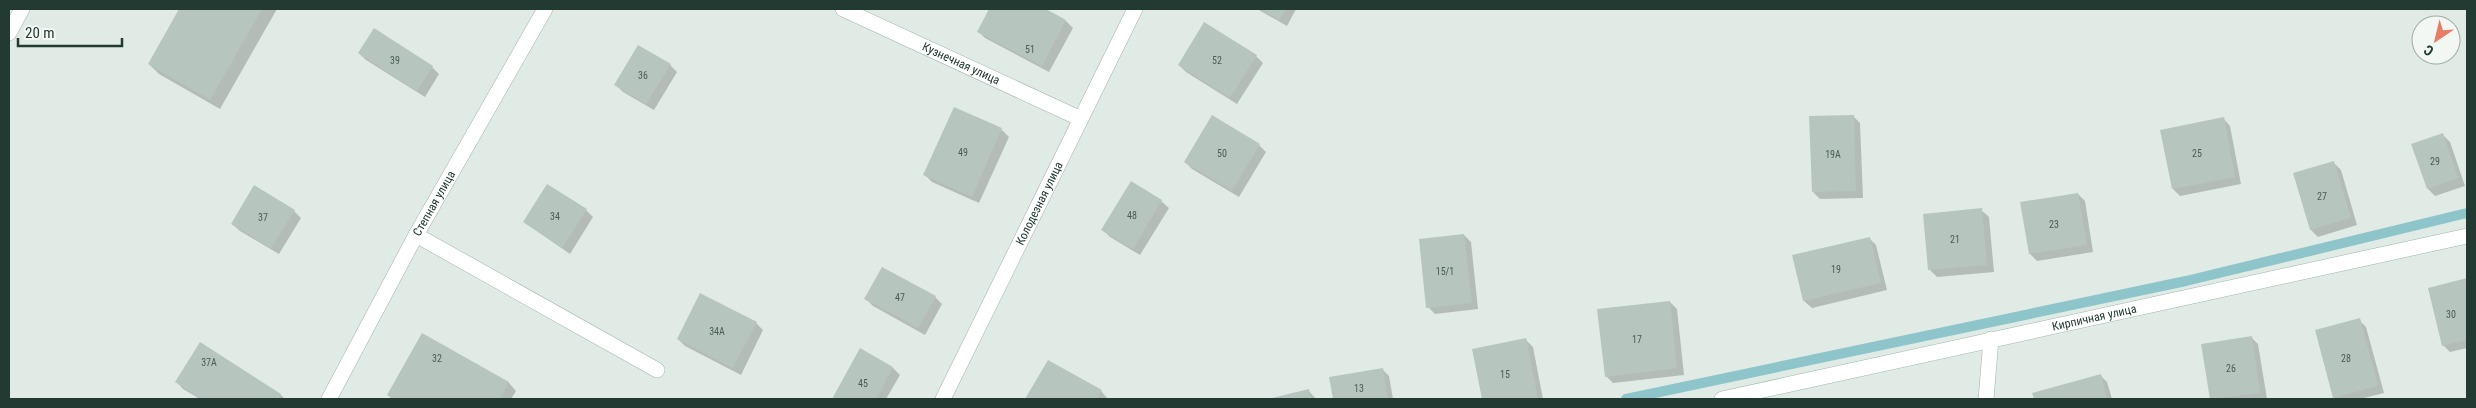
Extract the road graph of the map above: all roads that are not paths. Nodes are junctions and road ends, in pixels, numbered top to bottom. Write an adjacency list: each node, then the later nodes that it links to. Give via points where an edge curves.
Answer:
1 (22, 9): 5 (street)
2 (545, 9): 7 (street, Степная улица)
3 (843, 9): 6 (street, Кузнечная улица)
4 (1135, 9): 6 (street, Колодезная улица)
5 (9, 33)
6 (1080, 118): 12 (street, Колодезная улица)
7 (416, 235): 10 (street); 11 (street, Степная улица)
8 (2467, 236): 9 (street, Кирпичная улица)
9 (1991, 339): 13 (street, Кирпичная улица); 14 (street)
10 (656, 370)
11 (329, 399)
12 (943, 399)
13 (1722, 399)
14 (1986, 399)

